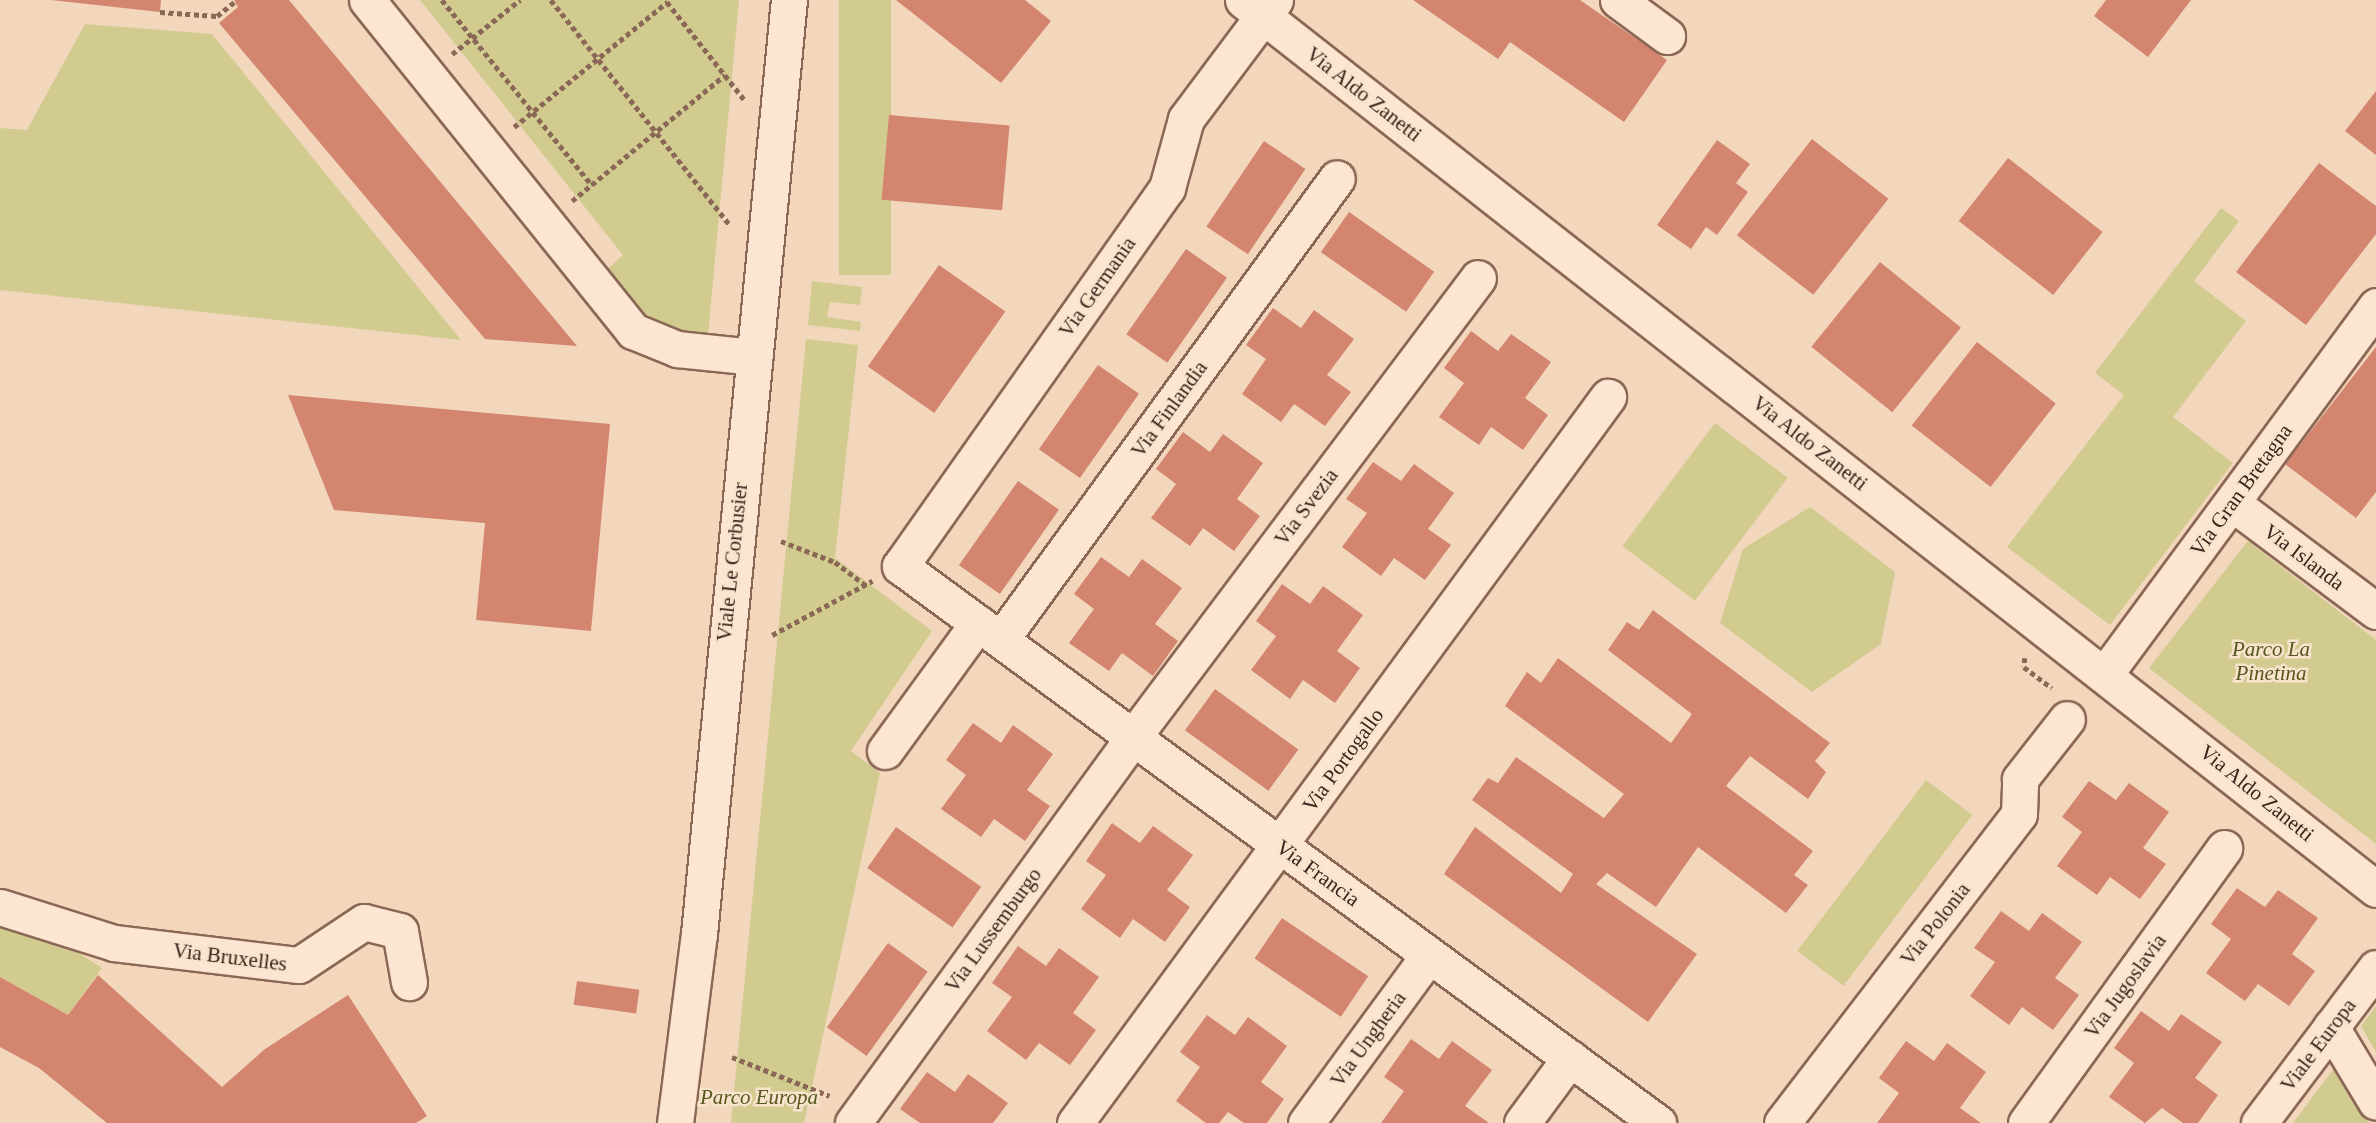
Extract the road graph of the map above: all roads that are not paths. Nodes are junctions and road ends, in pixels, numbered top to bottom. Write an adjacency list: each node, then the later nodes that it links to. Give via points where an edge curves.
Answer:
1 (367, 0): 9 (street, via 633,331 677,349)
2 (789, 0): 9 (street, Viale Le Corbusier)
3 (1618, 0): 5 (street)
4 (1261, 5): 12 (street, Via Germania, via 1186,119 1167,188); 15 (street, Via Aldo Zanetti)
5 (1667, 36)
6 (1337, 178): 14 (street, Via Finlandia)
7 (1478, 278): 17 (street, Via Svezia)
8 (2376, 306): 11 (street, Via Gran Bretagna)
9 (753, 357): 30 (street, Viale Le Corbusier, via 699,934)
10 (1608, 397): 19 (street, Via Portogallo)
11 (2232, 503): 13 (street, Via Islanda); 15 (street, Via Gran Bretagna)
12 (900, 566): 14 (street, Via Francia)
13 (2376, 611)
14 (989, 631): 17 (street, Via Francia); 18 (street)
15 (2105, 674): 21 (street, Via Aldo Zanetti)
16 (2067, 719): 35 (street, Via Polonia, via 2020,779 2019,814)
17 (1133, 737): 19 (street, Via Francia); 29 (street, Via Lussemburgo)
18 (885, 751)
19 (1280, 845): 23 (street, Via Francia); 31 (street, Via Portogallo)
20 (2224, 848): 36 (street, Via Jugoslavia)
21 (2376, 889)
22 (0, 907): 25 (street, Via Bruxelles, via 114,943 299,965 364,922 400,931)
23 (1429, 955): 27 (street, Via Francia); 32 (street, Via Ungheria)
24 (2376, 968): 26 (street, Viale Europa)
25 (409, 982)
26 (2332, 1027): 28 (street); 37 (street, Viale Europa)
27 (1570, 1058): 33 (street); 34 (street, Via Francia)
28 (2376, 1102)
29 (858, 1116)
30 (675, 1123)
31 (1076, 1123)
32 (1306, 1123)
33 (1522, 1123)
34 (1658, 1123)
35 (1782, 1123)
36 (2026, 1123)
37 (2259, 1123)

